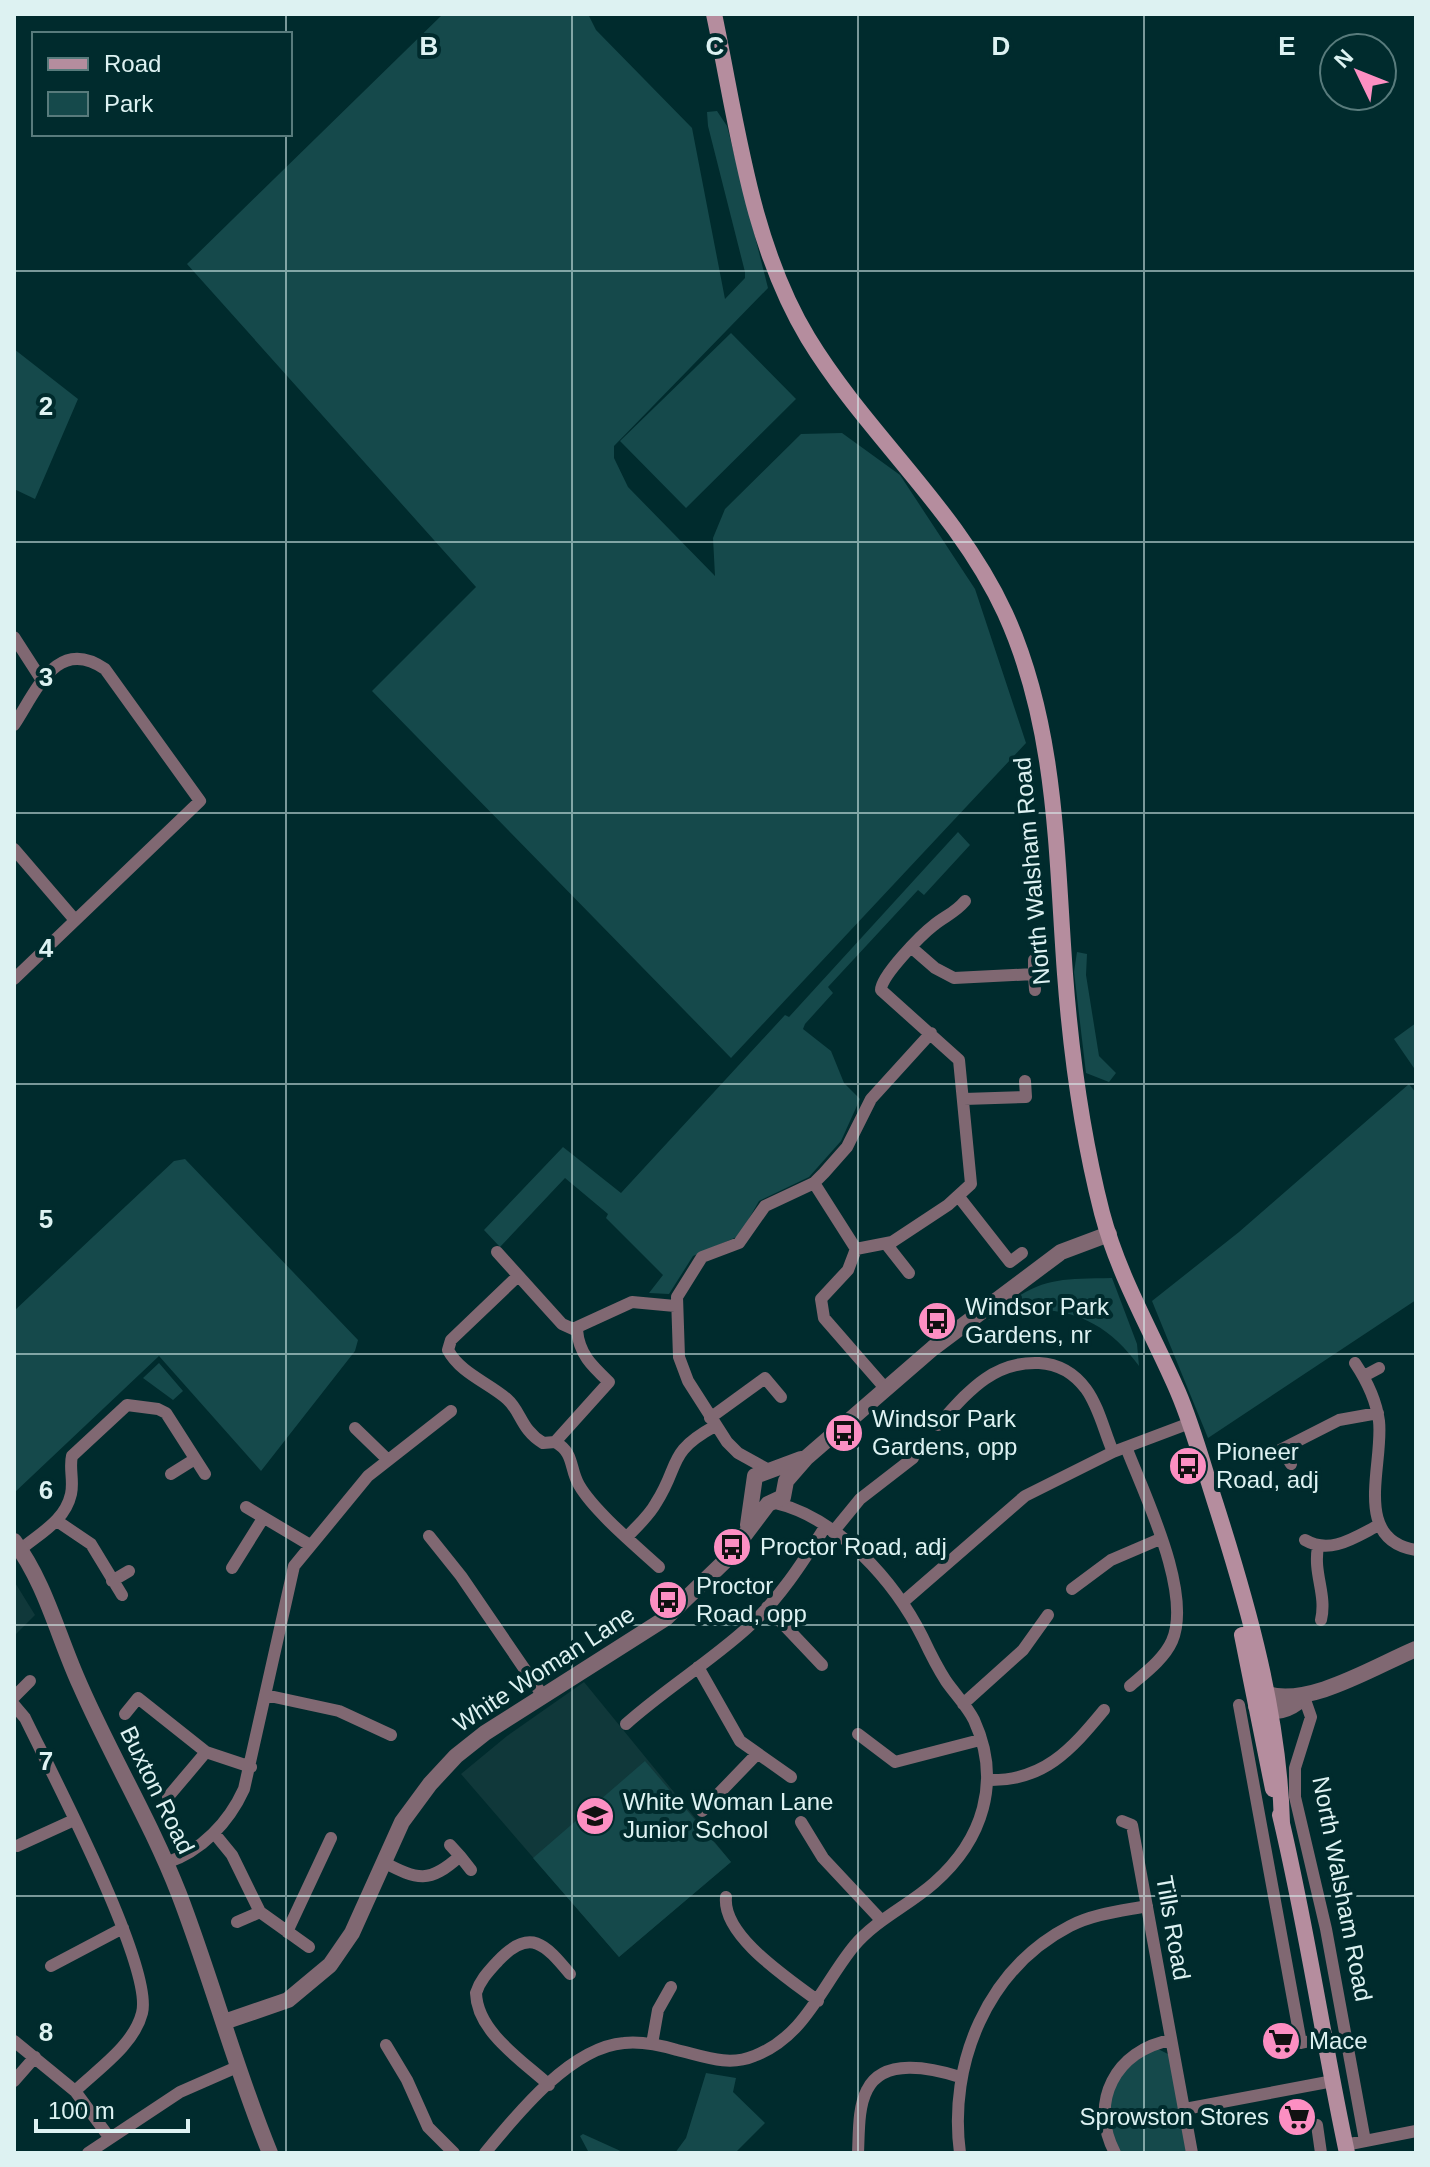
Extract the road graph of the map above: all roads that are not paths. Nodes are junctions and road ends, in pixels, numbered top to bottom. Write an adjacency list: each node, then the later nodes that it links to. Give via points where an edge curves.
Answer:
1 (714, 14): 20 (main road, North Walsham Road, via 755,203 788,299 831,372 957,529 989,582 1022,657 1051,780 1077,1089)
2 (14, 637): 3 (street)
3 (43, 682): 4 (street); 7 (street, via 63,660 91,659 105,669 200,801)
4 (14, 725)
5 (14, 849): 7 (street)
6 (965, 901): 8 (street, via 958,916 935,924)
7 (75, 920): 11 (street)
8 (912, 948): 10 (street, via 954,978); 13 (street, via 885,976 881,990)
9 (1034, 960): 10 (street)
10 (1034, 974): 12 (street)
11 (14, 979)
12 (1035, 990)
13 (931, 1033): 16 (street, via 959,1060); 18 (street, via 871,1099 847,1147)
14 (1025, 1081): 15 (street)
15 (1026, 1097): 16 (street); 17 (street)
16 (964, 1099): 19 (street, via 971,1184)
17 (1027, 1111)
18 (814, 1183): 22 (street); 29 (street, via 765,1206 739,1243 702,1257)
19 (959, 1197): 21 (street); 25 (street)
20 (1109, 1234): 34 (street, White Woman Lane, via 1046,1262); 40 (main road, North Walsham Road)
21 (887, 1245): 22 (street); 27 (street)
22 (856, 1249): 34 (street, via 848,1270 817,1310)
23 (497, 1252): 28 (street)
24 (1022, 1253): 25 (street)
25 (1010, 1262): 26 (street)
26 (997, 1271)
27 (909, 1273)
28 (518, 1276): 30 (street, via 562,1324); 42 (street, via 451,1340 448,1350 509,1400 538,1440)
29 (675, 1306): 30 (street, via 632,1302); 39 (street, via 682,1371)
30 (577, 1330): 42 (street, via 588,1362 609,1382)
31 (1355, 1363): 33 (street)
32 (1379, 1368): 33 (street)
33 (1364, 1376): 36 (street)
34 (885, 1388): 46 (street, White Woman Lane)
35 (781, 1397): 39 (street, via 760,1374)
36 (1378, 1413): 50 (street, via 1339,1420 1279,1451); 59 (street, via 1374,1506)
37 (941, 1416): 44 (street, via 1003,1366 1052,1363 1084,1386)
38 (449, 1417): 48 (street)
39 (712, 1422): 45 (street); 63 (street, via 687,1442 658,1501)
40 (1190, 1423): 43 (street); 90 (main road, North Walsham Road, via 1228,1542)
41 (355, 1428): 48 (street)
42 (555, 1442): 63 (street, via 570,1455 585,1493)
43 (1126, 1447): 44 (street); 64 (street)
44 (1113, 1452): 76 (street, via 1025,1496)
45 (738, 1453): 51 (street); 54 (street)
46 (806, 1458): 51 (street, White Woman Lane); 55 (street, White Woman Lane)
47 (195, 1459): 52 (street); 53 (street); 58 (street, via 166,1413 127,1405 72,1456 71,1494)
48 (387, 1459): 66 (street)
49 (903, 1461): 60 (street)
50 (1291, 1464)
51 (770, 1469): 54 (street, White Woman Lane); 55 (street)
52 (171, 1474)
53 (205, 1474)
54 (753, 1488): 55 (street); 61 (street, White Woman Lane)
55 (779, 1494): 60 (street); 61 (street, White Woman Lane)
56 (246, 1507): 57 (street)
57 (262, 1520): 66 (street); 71 (street)
58 (57, 1521): 67 (street); 73 (street, via 91,1544)
59 (1379, 1525): 68 (street, via 1343,1543); 69 (street, via 1391,1540)
60 (824, 1526): 76 (street, via 859,1554); 77 (street)
61 (746, 1530): 86 (street, White Woman Lane, via 687,1600 633,1641)
62 (429, 1536): 86 (street)
63 (628, 1536): 70 (street)
64 (1160, 1539): 74 (street, via 1111,1560); 84 (street, via 1174,1585 1177,1625 1146,1681)
65 (1305, 1540): 68 (street)
66 (310, 1545): 85 (street, via 290,1578)
67 (17, 1546): 114 (street, Buxton Road)
68 (1318, 1547): 79 (street)
69 (1416, 1550)
70 (659, 1567)
71 (232, 1568)
72 (129, 1571): 73 (street)
73 (112, 1581): 75 (street)
74 (1080, 1588)
75 (122, 1595)
76 (903, 1602): 89 (street)
77 (767, 1607): 81 (street); 82 (street)
78 (1048, 1615): 89 (street, via 1046,1630)
79 (1321, 1620)
80 (1416, 1649): 88 (street)
81 (822, 1665)
82 (698, 1667): 94 (street, via 645,1716); 99 (street, via 730,1729)
83 (30, 1681): 87 (street)
84 (1130, 1686)
85 (265, 1695): 96 (street, via 339,1711); 100 (street)
86 (543, 1696): 113 (street, White Woman Lane, via 445,1766 410,1810)
87 (14, 1697)
88 (1304, 1697): 90 (street); 147 (street, North Walsham Road, via 1311,1717 1295,1768 1295,1797 1317,1882)
89 (963, 1704): 97 (street)
90 (1258, 1704): 116 (main road, North Walsham Road, via 1280,1773); 117 (street, North Walsham Road)
91 (14, 1705): 105 (street)
92 (1104, 1710): 102 (street, via 1100,1725 1043,1768 1018,1780)
93 (125, 1714): 98 (street, via 142,1692)
94 (626, 1724)
95 (858, 1734): 97 (street, via 873,1739 895,1768)
96 (381, 1735)
97 (980, 1740): 102 (street)
98 (206, 1752): 100 (street); 103 (street)
99 (756, 1755): 101 (street); 104 (street, via 709,1796)
100 (251, 1767): 107 (street, via 236,1807)
101 (787, 1768)
102 (987, 1780): 121 (street, via 984,1812 967,1848 927,1889)
103 (176, 1797)
104 (702, 1811)
105 (74, 1820): 111 (street); 123 (street)
106 (1130, 1822): 119 (street, Tills Road)
107 (214, 1833): 114 (street); 120 (street, via 232,1855)
108 (331, 1838): 124 (street)
109 (795, 1842): 121 (street, via 804,1828 823,1858)
110 (450, 1845): 112 (street)
111 (17, 1846)
112 (460, 1856): 113 (street, via 431,1877 419,1878); 115 (street)
113 (383, 1862): 130 (street, White Woman Lane, via 352,1933 330,1965 288,2000)
114 (166, 1863): 130 (street, Buxton Road)
115 (471, 1870)
116 (1292, 1881): 117 (street, North Walsham Road); 131 (main road, North Walsham Road)
117 (1272, 1889): 131 (street, North Walsham Road, via 1301,2043)
118 (729, 1903): 129 (street, via 740,1935)
119 (1147, 1906): 132 (street, Tills Road); 138 (street, via 1072,1924 1031,1953 980,2019)
120 (260, 1912): 122 (street); 124 (street)
121 (881, 1920): 129 (street, via 854,1946)
122 (237, 1922)
123 (123, 1928): 126 (street, via 61,1954); 142 (street, via 143,1984 142,2016 126,2043)
124 (287, 1932): 125 (street)
125 (309, 1947)
126 (51, 1966)
127 (570, 1967): 141 (street, via 541,1944 518,1943 476,1993 484,2019 499,2039)
128 (671, 1987): 134 (street)
129 (818, 2001): 134 (street, via 776,2044 738,2061)
130 (224, 2022): 137 (street, Buxton Road)
131 (1325, 2038): 140 (main road, North Walsham Road)
132 (1171, 2040): 143 (street, Tills Road); 155 (street, via 1142,2049 1111,2082 1104,2111)
133 (14, 2041): 136 (street)
134 (652, 2044): 141 (street, via 621,2043 592,2052)
135 (386, 2045): 151 (street, via 395,2072 428,2127)
136 (35, 2057): 139 (street); 142 (street)
137 (237, 2067): 146 (street, via 180,2092); 150 (street, Buxton Road)
138 (960, 2077): 153 (street, via 907,2068 883,2072 866,2090); 154 (street)
139 (14, 2081)
140 (1333, 2081): 143 (street); 148 (main road, North Walsham Road)
141 (549, 2085): 152 (street)
142 (75, 2091): 146 (street)
143 (1185, 2109): 156 (street, Tills Road)
144 (1317, 2125): 157 (street)
145 (1416, 2131): 147 (street)
146 (109, 2137): 149 (street)
147 (1365, 2141): 148 (street)
148 (1346, 2149)
149 (88, 2153)
150 (270, 2153)
151 (454, 2153)
152 (485, 2153)
153 (858, 2153)
154 (960, 2153)
155 (1115, 2153)
156 (1192, 2153)
157 (1321, 2153)

